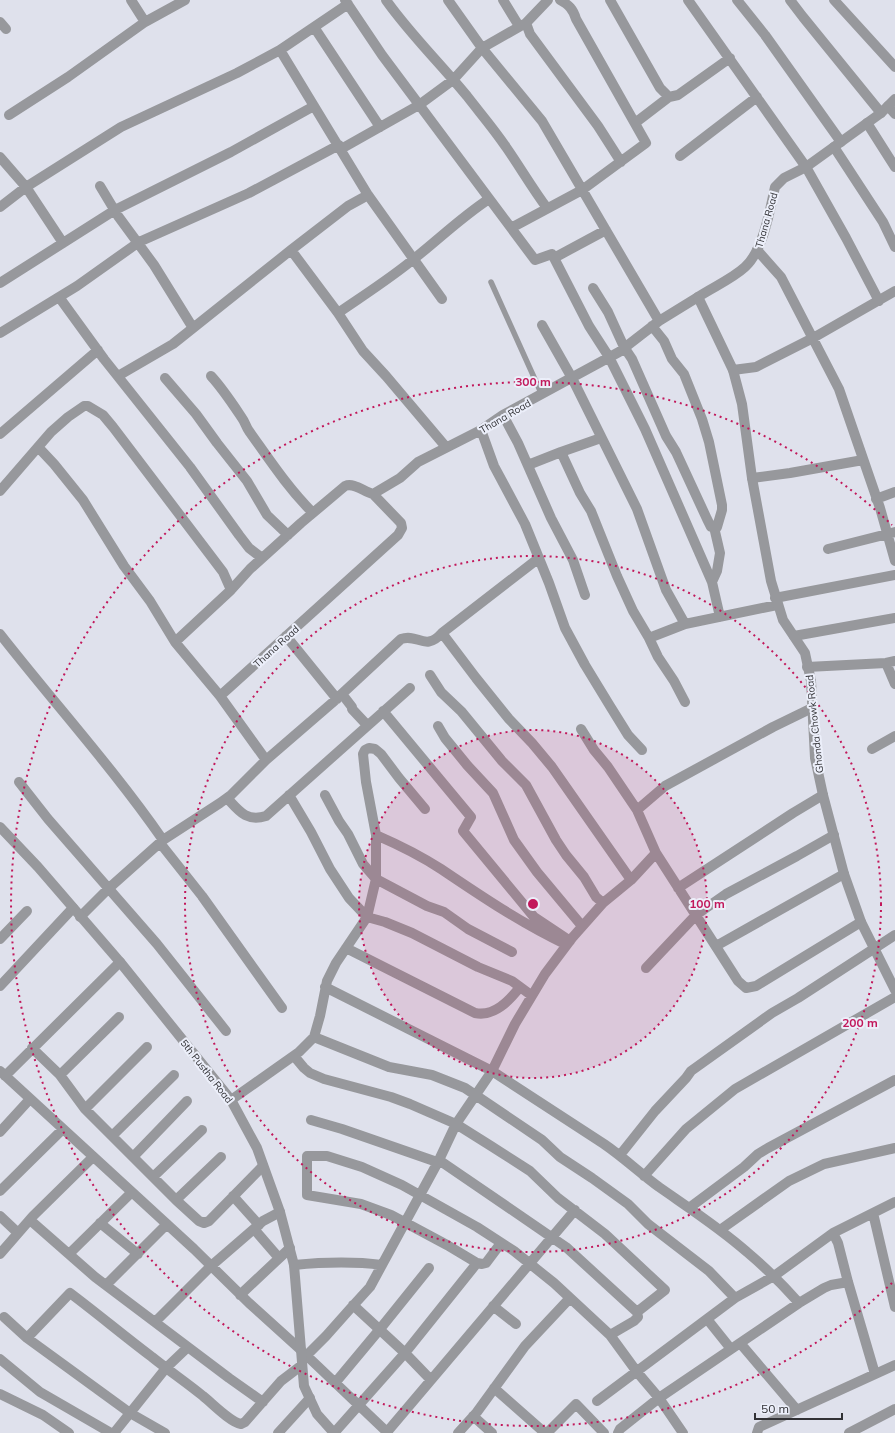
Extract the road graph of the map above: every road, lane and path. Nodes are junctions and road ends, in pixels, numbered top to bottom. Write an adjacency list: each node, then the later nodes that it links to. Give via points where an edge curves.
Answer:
1 (131, 0): 14 (street)
2 (185, 0): 14 (street)
3 (386, 0): 21 (street)
4 (448, 0): 17 (street)
5 (504, 0): 15 (street)
6 (548, 0): 15 (street)
7 (560, 0): 29 (street, via 574,10 576,19)
8 (610, 0): 22 (street, via 660,88)
9 (688, 0): 19 (street)
10 (737, 0): 32 (street, via 765,35)
11 (790, 0): 26 (street)
12 (834, 0): 20 (street)
13 (346, 2): 16 (street); 24 (street)
14 (145, 22): 28 (street)
15 (522, 24): 17 (street); 36 (street, via 598,126)
16 (314, 27): 18 (street); 31 (street)
17 (482, 48): 21 (street); 41 (street, via 542,121)
18 (280, 50): 25 (street); 40 (street, via 121,127)
19 (730, 58): 22 (street, via 678,95); 23 (street)
20 (895, 67)
21 (453, 80): 24 (street); 45 (street, via 506,147)
22 (669, 97): 29 (street)
23 (757, 97): 34 (street); 37 (street)
24 (419, 105): 31 (street); 43 (street)
25 (314, 106): 33 (street); 46 (street, via 231,152)
26 (888, 106): 27 (street); 30 (street, Thana Road)
27 (895, 114)
28 (9, 115)
29 (635, 122): 36 (street, via 646,143)
30 (867, 123): 32 (street, Thana Road); 38 (street)
31 (380, 127): 33 (street)
32 (837, 144): 37 (street, Thana Road); 51 (street)
33 (340, 147): 42 (street); 49 (street, via 249,193)
34 (680, 156)
35 (0, 157): 40 (street)
36 (621, 162): 41 (street)
37 (806, 167): 53 (street, Thana Road, via 784,178 775,187); 63 (street)
38 (895, 167)
39 (100, 186): 46 (street)
40 (26, 187): 44 (street); 50 (street)
41 (582, 190): 45 (street); 48 (street)
42 (368, 195): 52 (street, via 348,206); 55 (street)
43 (489, 199): 47 (street); 55 (street, via 447,230)
44 (0, 207)
45 (547, 208): 47 (street)
46 (114, 210): 49 (street); 50 (street)
47 (511, 228): 54 (street, via 536,260 552,254)
48 (606, 230): 54 (street); 65 (street)
49 (138, 242): 60 (street); 67 (street)
50 (63, 244): 57 (street)
51 (895, 247)
52 (291, 250): 64 (street); 67 (street)
53 (758, 250): 61 (street, Thana Road, via 745,268); 69 (street, via 782,277)
54 (554, 258): 72 (street, via 589,326)
55 (414, 259): 62 (street); 64 (street)
56 (491, 282): 78 (lane)
57 (0, 283)
58 (593, 288): 70 (street, via 608,312)
59 (895, 291): 63 (street)
60 (59, 297): 68 (street); 71 (street)
61 (698, 297): 65 (street, Thana Road); 73 (street, Ghonda Chowk Road)
62 (442, 299)
63 (879, 301): 69 (street)
64 (338, 313): 83 (street, via 363,351)
65 (656, 323): 70 (street, Thana Road); 94 (street, via 672,359 684,374 710,442 722,505 719,523)
66 (542, 325): 77 (street)
67 (193, 328): 74 (street, via 172,344)
68 (0, 332)
69 (813, 338): 73 (street, via 756,367); 86 (street, via 839,389)
70 (624, 348): 72 (street, Thana Road); 94 (street, via 632,359 709,524)
71 (98, 350): 74 (street); 81 (street)
72 (609, 357): 77 (street, Thana Road); 102 (street)
73 (733, 370): 88 (street, Ghonda Chowk Road, via 742,404)
74 (118, 376): 98 (street, via 190,467 249,548)
75 (211, 376): 93 (street, via 227,394 275,468)
76 (165, 378): 96 (street, via 247,481 267,515)
77 (572, 378): 78 (street, Thana Road); 82 (street)
78 (542, 395): 79 (street, Thana Road)
79 (503, 415): 80 (street, Thana Road); 87 (street)
80 (481, 430): 83 (street, Thana Road); 99 (street, via 494,466 525,524)
81 (0, 434)
82 (601, 438): 85 (street); 108 (street, via 637,509 666,590)
83 (446, 447): 91 (street, Thana Road, via 418,462 400,478)
84 (38, 448): 89 (street); 103 (street, via 57,427 84,406 103,415 223,572); 114 (street, via 83,500)
85 (561, 452): 87 (street); 113 (street, via 591,511 633,611)
86 (863, 460): 88 (street); 92 (street)
87 (528, 466): 104 (street, via 573,560)
88 (752, 478): 105 (street, Ghonda Chowk Road)
89 (0, 491)
90 (895, 492): 92 (street)
91 (373, 494): 93 (street, via 348,485); 111 (street, Thana Road, via 401,523 402,528 398,535)
92 (876, 499): 95 (street)
93 (313, 513): 96 (street)
94 (714, 527): 102 (street, via 720,553)
95 (891, 533): 97 (street); 100 (street)
96 (288, 535): 98 (street)
97 (828, 549)
98 (262, 558): 103 (street)
99 (539, 558): 109 (street); 130 (street, via 565,628 628,735)
100 (895, 561)
101 (895, 575): 105 (street)
102 (712, 582): 106 (street)
103 (231, 590): 114 (street)
104 (585, 595)
105 (776, 601): 106 (street); 112 (street, Ghonda Chowk Road, via 783,620)
106 (720, 617): 108 (street)
107 (895, 618): 112 (street)
108 (685, 624): 113 (street)
109 (442, 633): 121 (street, via 433,642 401,639); 146 (street, via 504,713 552,766)
110 (0, 634): 142 (street, via 100,755 142,810)
111 (286, 636): 120 (street, Thana Road); 121 (street)
112 (794, 636): 116 (street, Ghonda Chowk Road, via 805,653)
113 (649, 638): 122 (street)
114 (175, 642): 120 (street)
115 (891, 662): 116 (street); 118 (street)
116 (807, 667): 123 (street, Ghonda Chowk Road, via 811,681)
117 (430, 675): 149 (street, via 441,692 526,785 562,850)
118 (895, 684)
119 (410, 688): 124 (street)
120 (220, 696): 131 (street)
121 (339, 696): 125 (street); 131 (street)
122 (685, 702)
123 (812, 708): 135 (street, Ghonda Chowk Road, via 815,758); 138 (street, via 666,786)
124 (383, 711): 125 (street); 159 (street, via 471,816 463,831 534,917)
125 (367, 725): 133 (street)
126 (438, 726): 156 (street, via 445,738 493,793 514,840)
127 (581, 729): 138 (street)
128 (895, 736): 129 (street)
129 (872, 749)
130 (642, 750)
131 (266, 760): 136 (street)
132 (19, 782): 148 (street)
133 (289, 795): 136 (street, via 266,816 257,818 248,817 240,812); 154 (street, via 312,832 330,869 349,898)
134 (325, 795): 145 (street, via 363,864)
135 (823, 795): 141 (street, Ghonda Chowk Road); 147 (street)
136 (227, 798): 142 (street)
137 (425, 809): 140 (street, via 381,754 375,749 365,750 363,754 366,782)
138 (637, 810): 143 (street)
139 (0, 827): 150 (street, 5th Pustha Road)
140 (376, 835): 145 (street); 159 (street, via 417,855 542,933)
141 (834, 835): 144 (street, Ghonda Chowk Road); 152 (street, via 726,894)
142 (161, 841): 148 (street); 172 (street)
143 (656, 853): 146 (street); 147 (street)
144 (844, 874): 155 (street, Ghonda Chowk Road); 160 (street)
145 (376, 879): 154 (street); 163 (street, via 427,906 444,912 468,929)
146 (631, 880): 149 (street)
147 (678, 888): 152 (street)
148 (108, 889): 153 (street); 174 (street, via 157,944)
149 (603, 903): 156 (street)
150 (73, 908): 153 (street, 5th Pustha Road); 166 (street)
151 (27, 911): 158 (street)
152 (696, 915): 160 (street); 165 (street)
153 (80, 917): 164 (street, 5th Pustha Road)
154 (367, 917): 161 (street); 168 (street, via 412,934)
155 (861, 922): 160 (street, via 750,988 746,988 738,981); 162 (street, Ghonda Chowk Road)
156 (582, 926): 159 (street)
157 (895, 935): 162 (street)
158 (0, 939)
159 (568, 943): 170 (street)
160 (716, 946)
161 (346, 948): 167 (street); 168 (street, via 475,1013 489,1012 506,1003)
162 (874, 948): 169 (street, Ghonda Chowk Road); 196 (street, via 772,1013 691,1071)
163 (512, 952)
164 (120, 962): 177 (street); 186 (street, 5th Pustha Road)
165 (646, 968)
166 (2, 980)
167 (324, 987): 175 (street); 179 (street)
168 (520, 987): 170 (street)
169 (895, 990)
170 (531, 996): 179 (street)
171 (895, 997): 202 (street, via 735,1089 686,1129)
172 (282, 1008)
173 (119, 1017): 181 (street)
174 (226, 1031)
175 (314, 1037): 178 (street); 184 (street, via 389,1067 432,1075 459,1085)
176 (147, 1047): 188 (street)
177 (32, 1048): 180 (street); 181 (street)
178 (294, 1056): 186 (street); 190 (street, via 307,1071 324,1079 391,1097)
179 (492, 1071): 184 (street); 196 (street)
180 (2, 1073): 185 (street)
181 (60, 1075): 188 (street)
182 (174, 1075): 194 (street)
183 (895, 1080): 210 (street, via 763,1151)
184 (476, 1095): 190 (street); 241 (street, via 628,1204 648,1224 709,1271)
185 (30, 1099): 191 (street); 193 (street)
186 (231, 1100): 201 (street, 5th Pustha Road, via 257,1148)
187 (187, 1101): 198 (street)
188 (85, 1109): 194 (street)
189 (311, 1120): 200 (street)
190 (456, 1124): 200 (street); 211 (street, via 530,1171)
191 (63, 1129): 197 (street); 204 (street)
192 (202, 1130): 203 (street)
193 (0, 1132)
194 (112, 1136): 198 (street)
195 (895, 1148): 220 (street, via 834,1161 789,1181)
196 (620, 1155): 202 (street)
197 (93, 1157): 205 (street); 215 (street)
198 (133, 1157): 203 (street)
199 (221, 1157): 208 (street)
200 (438, 1161): 206 (street); 223 (street)
201 (263, 1166): 207 (street); 212 (street, 5th Pustha Road)
202 (644, 1176): 210 (street)
203 (153, 1177): 208 (street)
204 (0, 1191)
205 (132, 1192): 216 (street); 218 (street)
206 (419, 1195): 217 (street); 217 (street, via 362,1167 327,1156 306,1156 307,1195 361,1204 391,1215); 224 (street)
207 (233, 1196): 208 (street, via 204,1223); 219 (street)
208 (176, 1200)
209 (895, 1202): 213 (street)
210 (689, 1208): 220 (street)
211 (574, 1210): 223 (street); 246 (street, via 606,1234 665,1290)
212 (280, 1212): 219 (street); 225 (street, 5th Pustha Road)
213 (873, 1213): 222 (street); 245 (street)
214 (0, 1216): 221 (street)
215 (30, 1220): 221 (street); 227 (street)
216 (100, 1223): 227 (street); 228 (street)
217 (404, 1223): 230 (street); 233 (street)
218 (167, 1224): 228 (street); 234 (street)
219 (257, 1227): 229 (street); 234 (street)
220 (720, 1230): 236 (street)
221 (18, 1233): 226 (street)
222 (833, 1233): 236 (street); 237 (street)
223 (551, 1237): 231 (street); 246 (street, via 566,1247)
224 (501, 1243): 230 (street, via 486,1262); 231 (street)
225 (290, 1248): 229 (street); 232 (street, 5th Pustha Road)
226 (0, 1254)
227 (69, 1254): 238 (street)
228 (138, 1254): 238 (street)
229 (279, 1258): 239 (street)
230 (477, 1263): 257 (street)
231 (529, 1264): 240 (street); 244 (street)
232 (294, 1265): 233 (street, via 337,1261); 258 (street, 5th Pustha Road)
233 (382, 1265): 243 (street, via 370,1287)
234 (212, 1266): 239 (street); 249 (street)
235 (429, 1268): 251 (street)
236 (774, 1276): 241 (street); 242 (street)
237 (848, 1282): 242 (street, via 831,1285); 263 (street)
238 (106, 1285): 249 (street)
239 (240, 1295): 258 (street)
240 (570, 1298): 252 (street); 266 (street, via 525,1346)
241 (735, 1298): 248 (street)
242 (799, 1303): 254 (street)
243 (353, 1305): 251 (street); 258 (street)
244 (493, 1306): 250 (street); 264 (street)
245 (895, 1307)
246 (637, 1312): 252 (street, via 638,1317 634,1322)
247 (4, 1318): 253 (street)
248 (707, 1319): 256 (street); 262 (street)
249 (155, 1322): 255 (street)
250 (516, 1324)
251 (380, 1330): 257 (street); 265 (street)
252 (610, 1335): 262 (street)
253 (27, 1338): 261 (street, via 70,1293); 275 (street)
254 (740, 1343): 256 (street); 274 (street)
255 (188, 1347): 261 (street); 271 (street)
256 (731, 1349): 269 (street)
257 (405, 1353): 264 (street); 272 (street)
258 (303, 1358): 265 (street); 268 (street, 5th Pustha Road, via 304,1386); 271 (street)
259 (0, 1359): 278 (street, via 40,1392)
260 (895, 1365): 263 (street)
261 (166, 1368): 271 (street, via 237,1424 245,1422); 275 (street)
262 (637, 1372): 269 (street); 270 (street)
263 (875, 1374): 274 (street)
264 (431, 1380): 282 (street)
265 (335, 1383): 272 (street)
266 (494, 1388): 276 (street); 285 (street)
267 (0, 1394): 277 (street, via 43,1415)
268 (310, 1398): 280 (street); 281 (street, 5th Pustha Road, via 317,1414)
269 (660, 1398): 287 (street); 288 (street)
270 (597, 1401)
271 (263, 1402)
272 (359, 1406): 281 (street); 282 (street)
273 (895, 1409): 290 (street)
274 (797, 1410): 289 (street, via 759,1426)
275 (130, 1413): 278 (street); 279 (street)
276 (473, 1416): 283 (street); 284 (street)
277 (69, 1433)
278 (112, 1433)
279 (165, 1433)
280 (278, 1433)
281 (334, 1433)
282 (387, 1433)
283 (458, 1433)
284 (492, 1433)
285 (546, 1433): 286 (street, via 576,1404)
286 (604, 1433)
287 (618, 1433)
288 (683, 1433)
289 (757, 1433)
290 (850, 1433)

